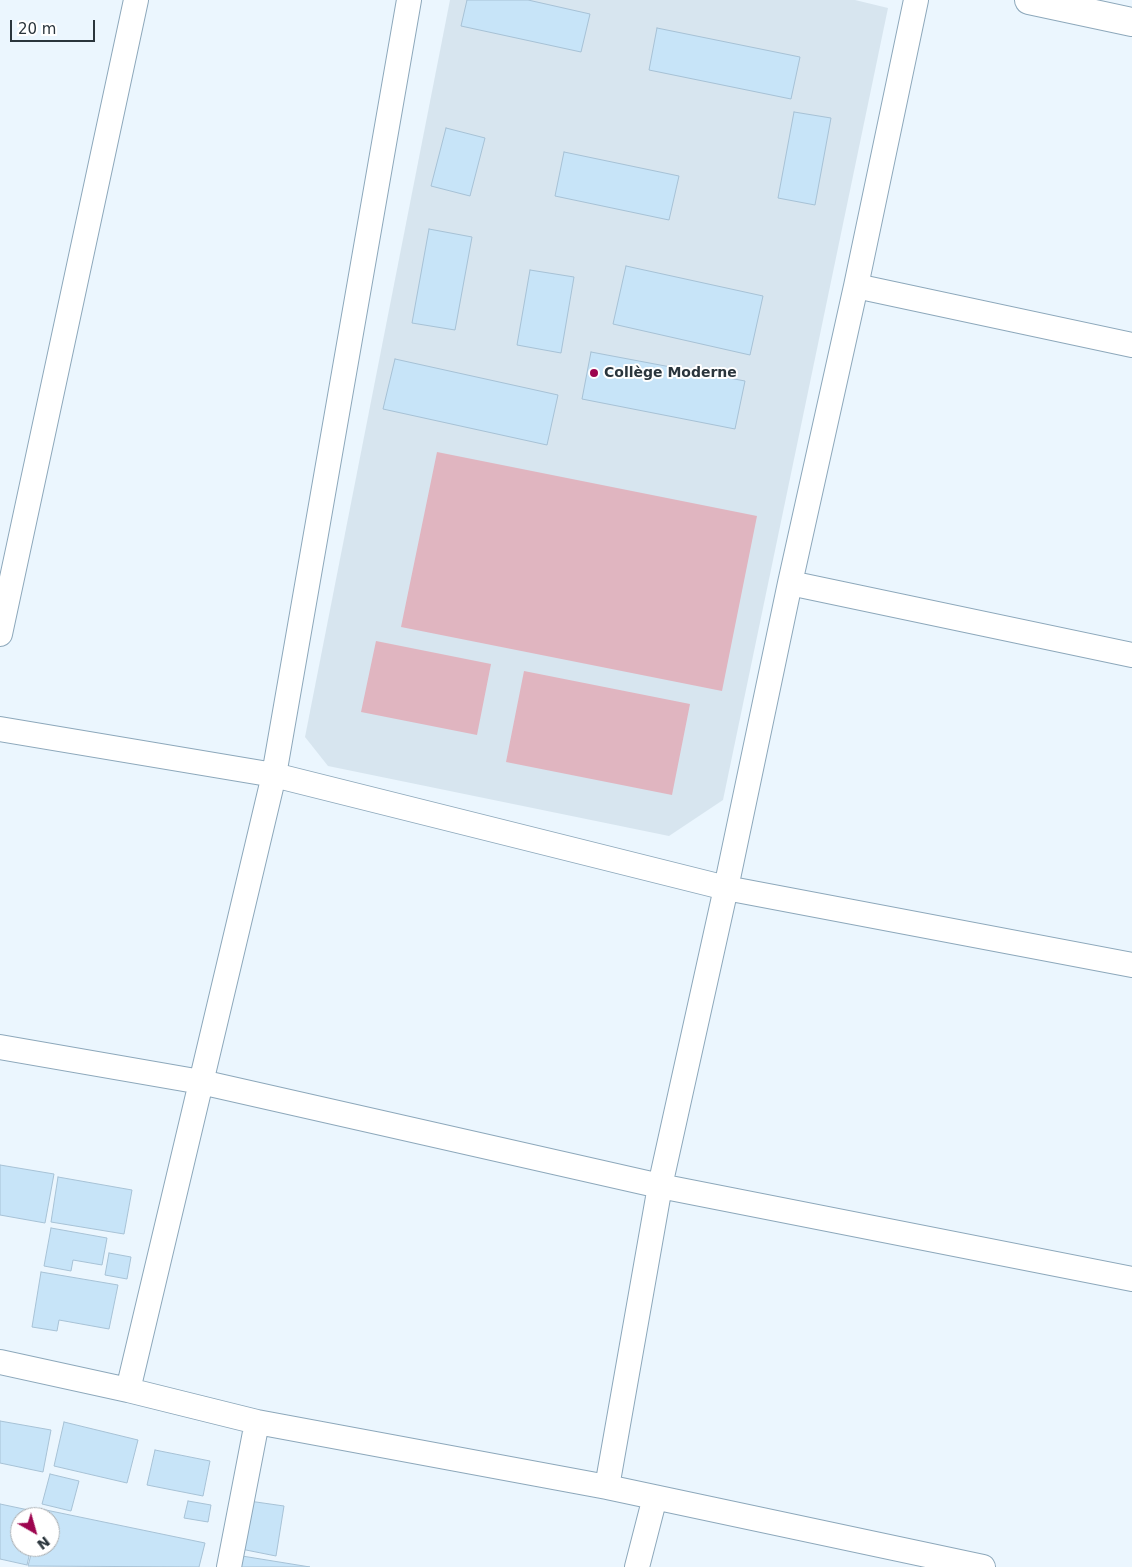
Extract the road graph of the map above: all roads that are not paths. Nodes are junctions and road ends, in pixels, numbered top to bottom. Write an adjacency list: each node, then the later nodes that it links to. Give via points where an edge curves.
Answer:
1 (136, 0): 9 (street)
2 (409, 0): 12 (street)
3 (916, 0): 6 (street)
4 (1029, 0): 5 (main road)
5 (1132, 22)
6 (856, 286): 7 (street); 8 (street)
7 (1132, 345)
8 (790, 583): 10 (street); 13 (street)
9 (0, 634)
10 (1132, 655)
11 (0, 729): 12 (street)
12 (274, 775): 13 (street); 16 (street)
13 (726, 888): 14 (street); 17 (street)
14 (1132, 966)
15 (0, 1047): 16 (street)
16 (201, 1082): 17 (street); 20 (street)
17 (660, 1186): 18 (street); 22 (street)
18 (1132, 1279)
19 (0, 1362): 20 (street)
20 (128, 1390): 21 (street)
21 (257, 1422): 22 (street); 24 (street)
22 (607, 1487): 23 (street)
23 (654, 1497): 25 (street); 26 (street)
24 (229, 1567)
25 (637, 1567)
26 (984, 1567)

